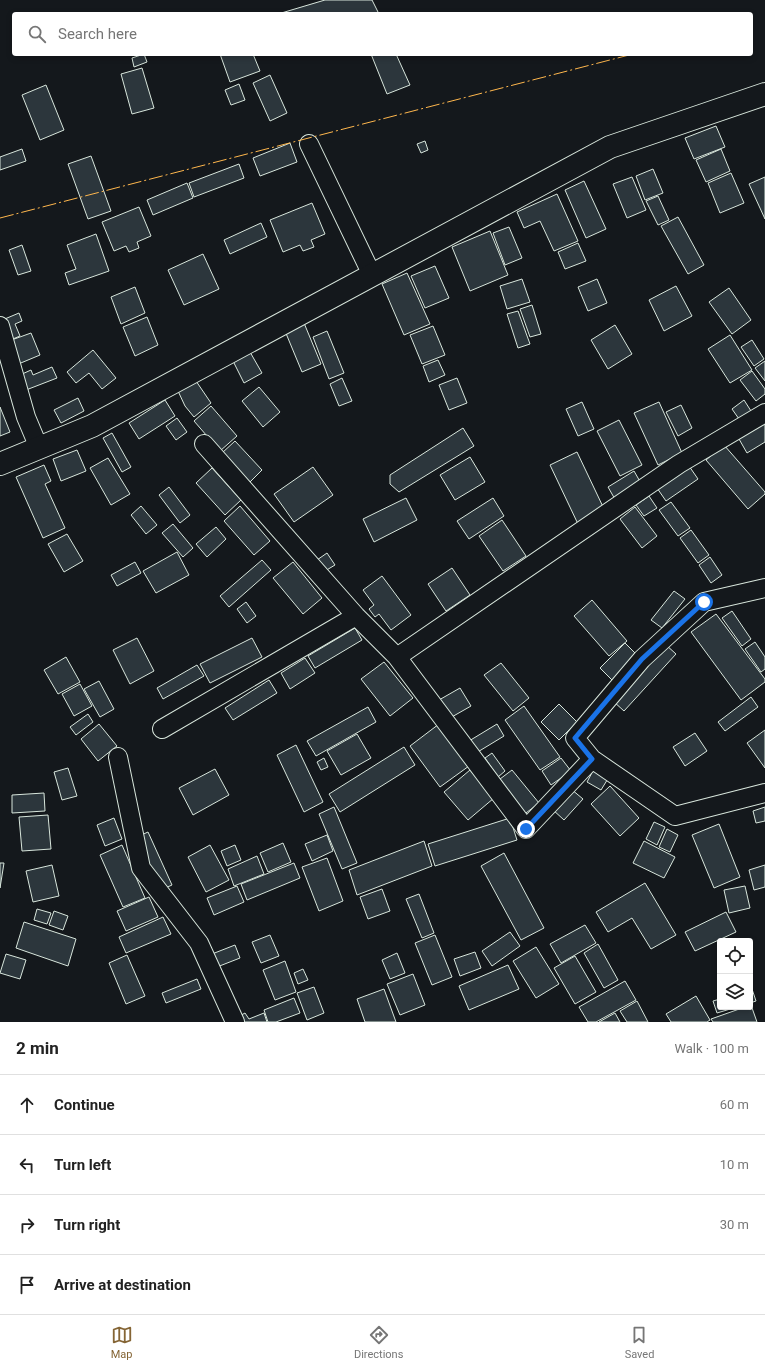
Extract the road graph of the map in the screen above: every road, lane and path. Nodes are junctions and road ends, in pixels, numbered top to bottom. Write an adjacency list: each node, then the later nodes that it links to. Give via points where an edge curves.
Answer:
1 (765, 94): 3 (street, via 610,147)
2 (309, 144): 3 (street)
3 (372, 275): 7 (street, via 92,426)
4 (0, 326): 7 (street, via 26,417)
5 (765, 413): 11 (street, via 679,464)
6 (204, 444): 10 (street)
7 (39, 448): 8 (street)
8 (0, 464)
9 (765, 588): 14 (street, via 704,602 642,659 575,738)
10 (356, 616): 11 (street); 12 (street)
11 (397, 657): 14 (street, via 526,829)
12 (162, 729)
13 (118, 757): 16 (street, via 141,868 199,942)
14 (592, 759): 15 (street, via 675,816)
15 (765, 793)
16 (235, 1022)

